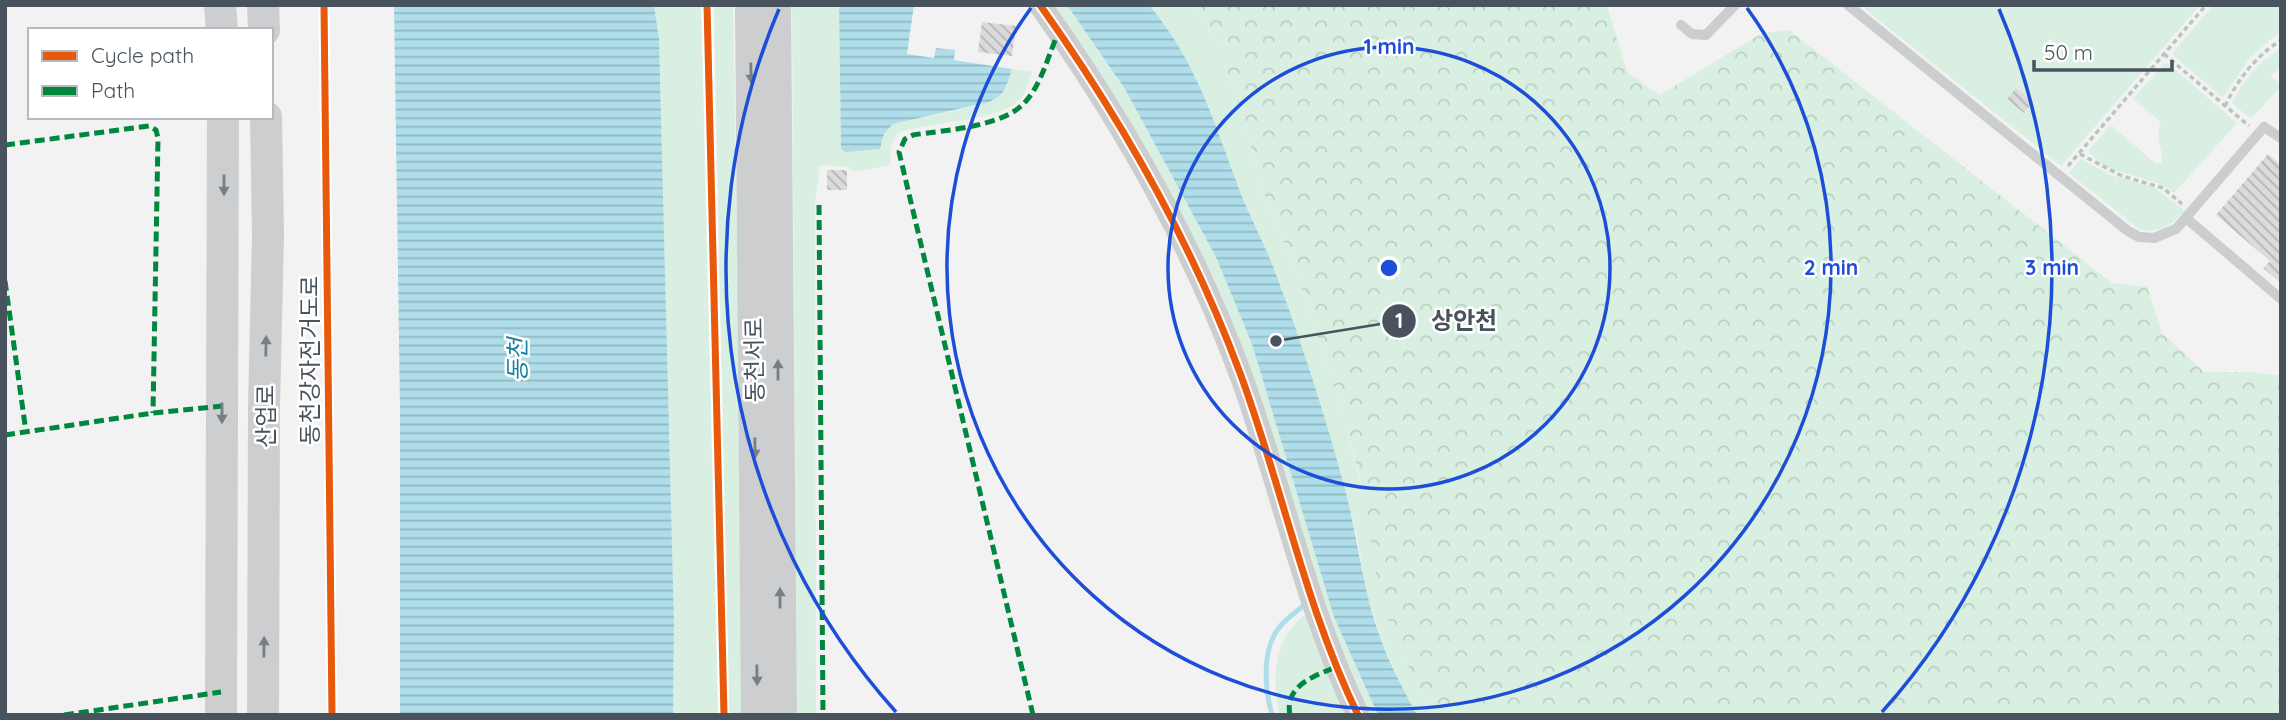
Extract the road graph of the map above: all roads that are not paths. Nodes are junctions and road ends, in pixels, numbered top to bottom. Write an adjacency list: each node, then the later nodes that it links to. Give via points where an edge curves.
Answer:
1 (220, 5): 9 (main road)
2 (263, 5): 10 (main road)
3 (751, 5): 18 (main road, 동천서로, one-way to 18)
4 (775, 5): 19 (main road, 동천서로, one-way to 4)
5 (1040, 5): 20 (street, via 1130,141 1206,290 1249,398 1327,645)
6 (1735, 5): 8 (lane, via 1706,35 1692,34)
7 (1848, 5): 14 (lane, via 2128,231 2139,237 2162,236)
8 (1681, 24)
9 (222, 28)
10 (264, 28)
11 (223, 119): 16 (main road, 산업로, one-way to 16)
12 (266, 119): 17 (main road, 산업로, one-way to 12)
13 (2281, 138): 14 (lane, via 2264,127)
14 (2188, 215): 15 (lane)
15 (2281, 299)
16 (221, 715)
17 (263, 715)
18 (757, 715)
19 (781, 715)
20 (1358, 715)

